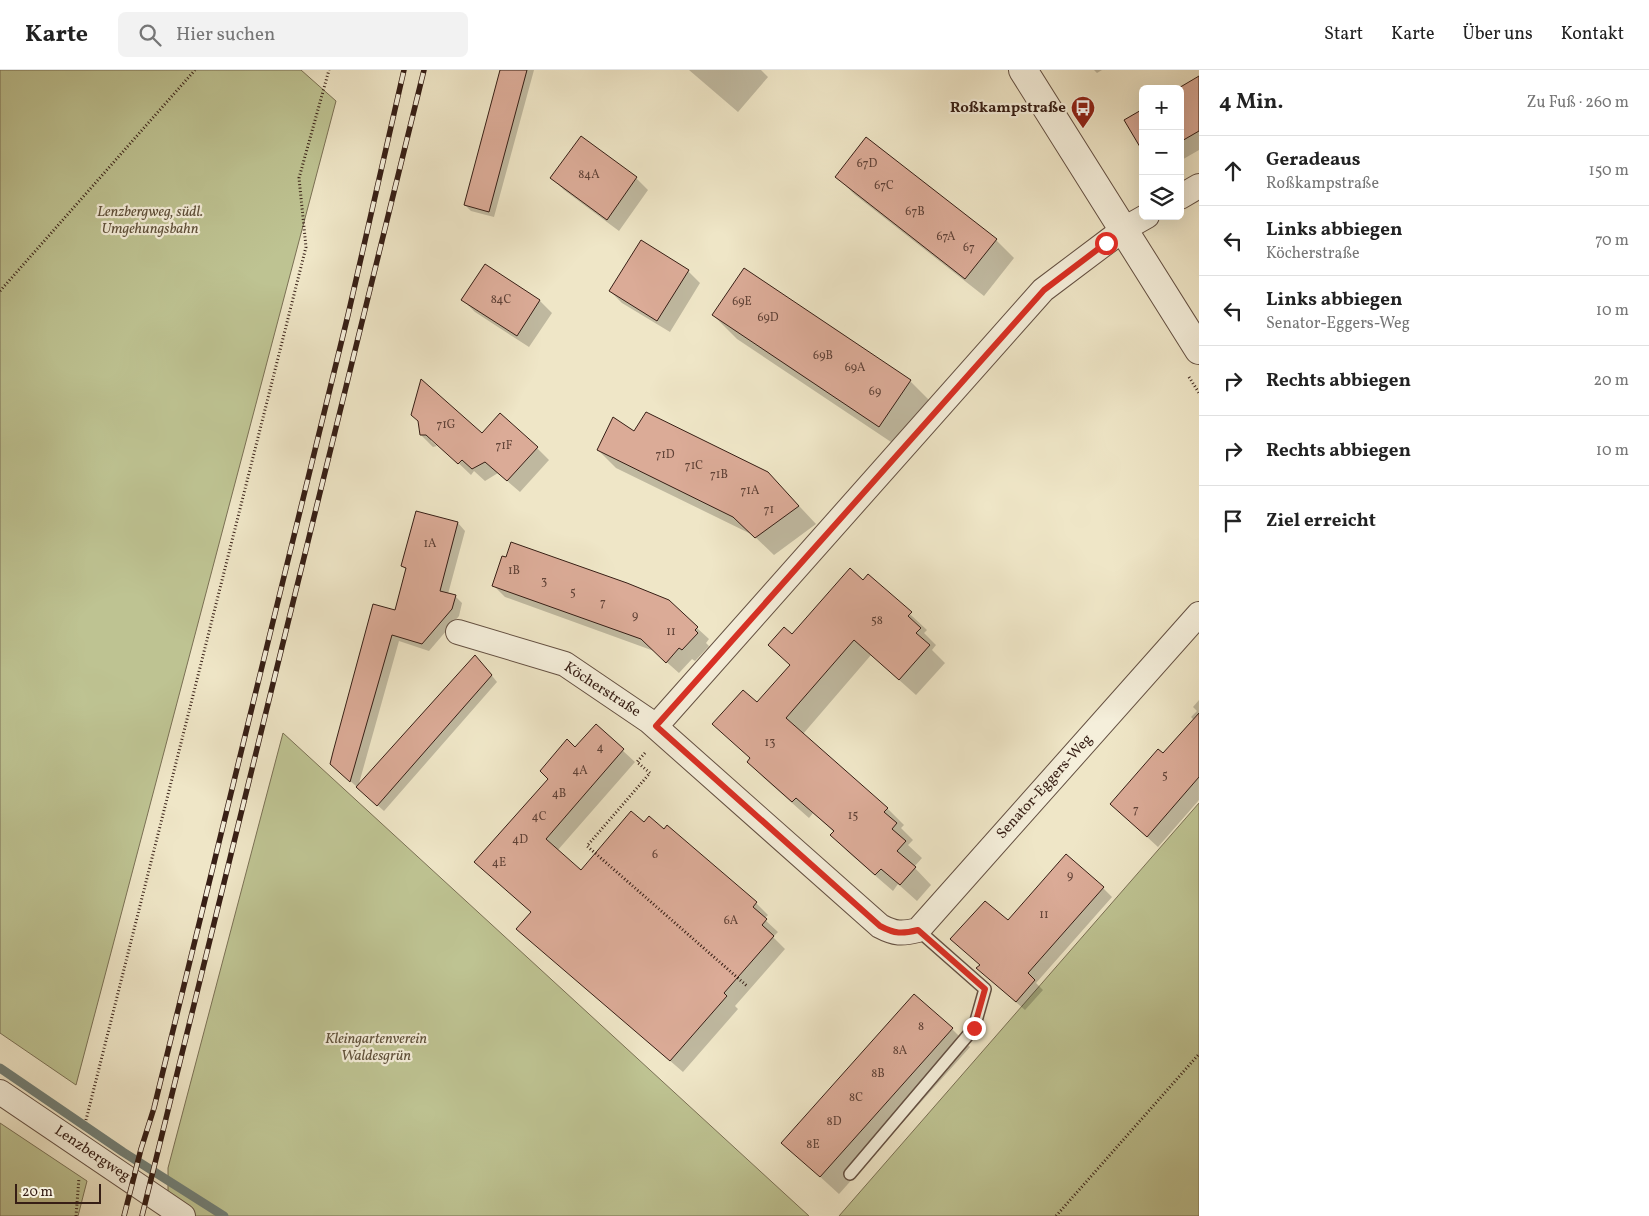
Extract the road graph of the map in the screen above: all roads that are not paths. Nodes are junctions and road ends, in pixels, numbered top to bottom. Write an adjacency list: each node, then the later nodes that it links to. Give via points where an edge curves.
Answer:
1 (1023, 70): 4 (street)
2 (1199, 186): 3 (street)
3 (1184, 195)
4 (1135, 223): 5 (street); 8 (street, via 1044,290)
5 (1199, 350)
6 (1199, 614): 9 (street, Senator-Eggers-Weg)
7 (458, 632): 8 (street, Köcherstraße, via 565,664)
8 (660, 730): 9 (street, Köcherstraße, via 880,926 893,933)
9 (918, 930): 11 (lane, via 985,989 974,1028)
10 (0, 1092): 12 (street, Lenzbergweg)
11 (850, 1174)
12 (183, 1216)

